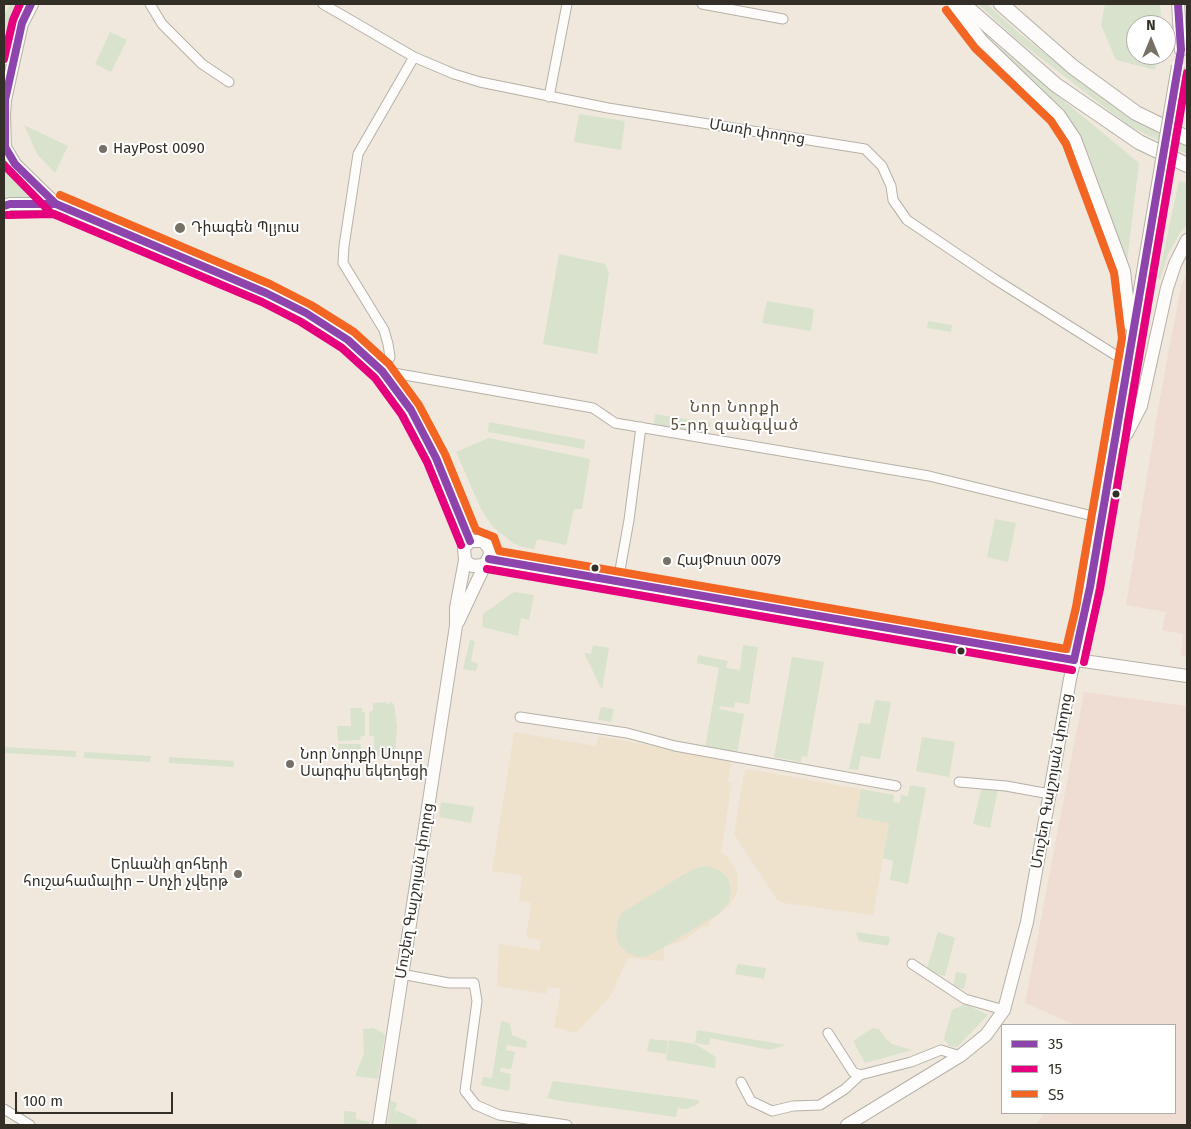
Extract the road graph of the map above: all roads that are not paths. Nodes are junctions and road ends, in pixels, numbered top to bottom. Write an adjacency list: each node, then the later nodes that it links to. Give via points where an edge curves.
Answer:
1 (31, 4): 11 (main road)
2 (150, 4): 16 (street, via 162,24 202,64)
3 (323, 4): 15 (street, Մառի փողոց)
4 (567, 4): 17 (street)
5 (702, 4): 10 (street)
6 (954, 4): 24 (main road, via 982,41 1059,115 1075,139 1124,271)
7 (963, 4): 20 (main road, via 1056,84 1139,142)
8 (1001, 4): 19 (main road, via 1073,67 1136,113)
9 (1178, 4): 13 (main road)
10 (783, 19)
11 (22, 23): 14 (main road); 18 (main road)
12 (1187, 33): 13 (main road, Մուշեղ Գալշոյան փողոց)
13 (1181, 50): 24 (main road, Մուշեղ Գալշոյան փողոց, bridge)
14 (4, 57)
15 (414, 57): 17 (street, Մառի փողոց, via 480,82); 26 (street, via 358,154 344,246 343,263 384,330 390,357)
16 (229, 82)
17 (549, 97): 25 (street, Մառի փողոց, via 865,148 882,166 893,200 907,220)
18 (4, 101): 21 (main road, via 5,147 15,164)
19 (1187, 138)
20 (1187, 165)
21 (56, 204): 22 (main road); 26 (main road, via 306,313 348,340)
22 (4, 206)
23 (1187, 240): 28 (main road, via 1167,288 1141,406 1127,433)
24 (1132, 338): 25 (main road, Մուշեղ Գալշոյան փողոց)
25 (1128, 363): 28 (main road, Մուշեղ Գալշոյան փողոց)
26 (382, 371): 27 (street, via 593,408 615,423); 30 (main road, via 411,410 436,458)
27 (641, 428): 29 (street, via 929,476); 33 (street)
28 (1114, 446): 29 (main road, Մուշեղ Գալշոյան փողոց)
29 (1101, 518): 35 (main road, Մուշեղ Գալշոյան փողոց)
30 (470, 541): 31 (main road, via 464,548); 32 (main road, via 479,540 487,544)
31 (465, 560): 32 (main road, via 472,566); 34 (main road, Մուշեղ Գալշոյան փողոց)
32 (486, 562): 33 (main road); 34 (main road, Մուշեղ Գալշոյան փողոց)
33 (618, 581): 35 (main road)
34 (456, 626): 42 (main road, Մուշեղ Գալշոյան փողոց)
35 (1074, 660): 36 (main road); 40 (main road, Մուշեղ Գալշոյան փողոց)
36 (1187, 676)
37 (520, 717): 39 (street, via 627,733 675,746)
38 (959, 782): 40 (street)
39 (896, 786)
40 (1050, 794): 43 (main road, Մուշեղ Գալշոյան փողոց, via 1027,922)
41 (912, 964): 43 (street, via 965,999)
42 (401, 974): 50 (main road, Մուշեղ Գալշոյան փողոց); 51 (street, via 449,983 474,983 477,1001 465,1091 476,1105 499,1115)
43 (1004, 1010): 45 (main road, Մուշեղ Գալշոյան փողոց, via 986,1035)
44 (828, 1033): 46 (street, via 853,1072)
45 (960, 1056): 46 (street, via 941,1050 911,1062); 52 (main road, Մուշեղ Գալշոյան փողոց)
46 (860, 1075): 47 (street, via 820,1105 772,1111 751,1101)
47 (741, 1082)
48 (4, 1109): 49 (street)
49 (30, 1125)
50 (379, 1125)
51 (567, 1125)
52 (847, 1125)

